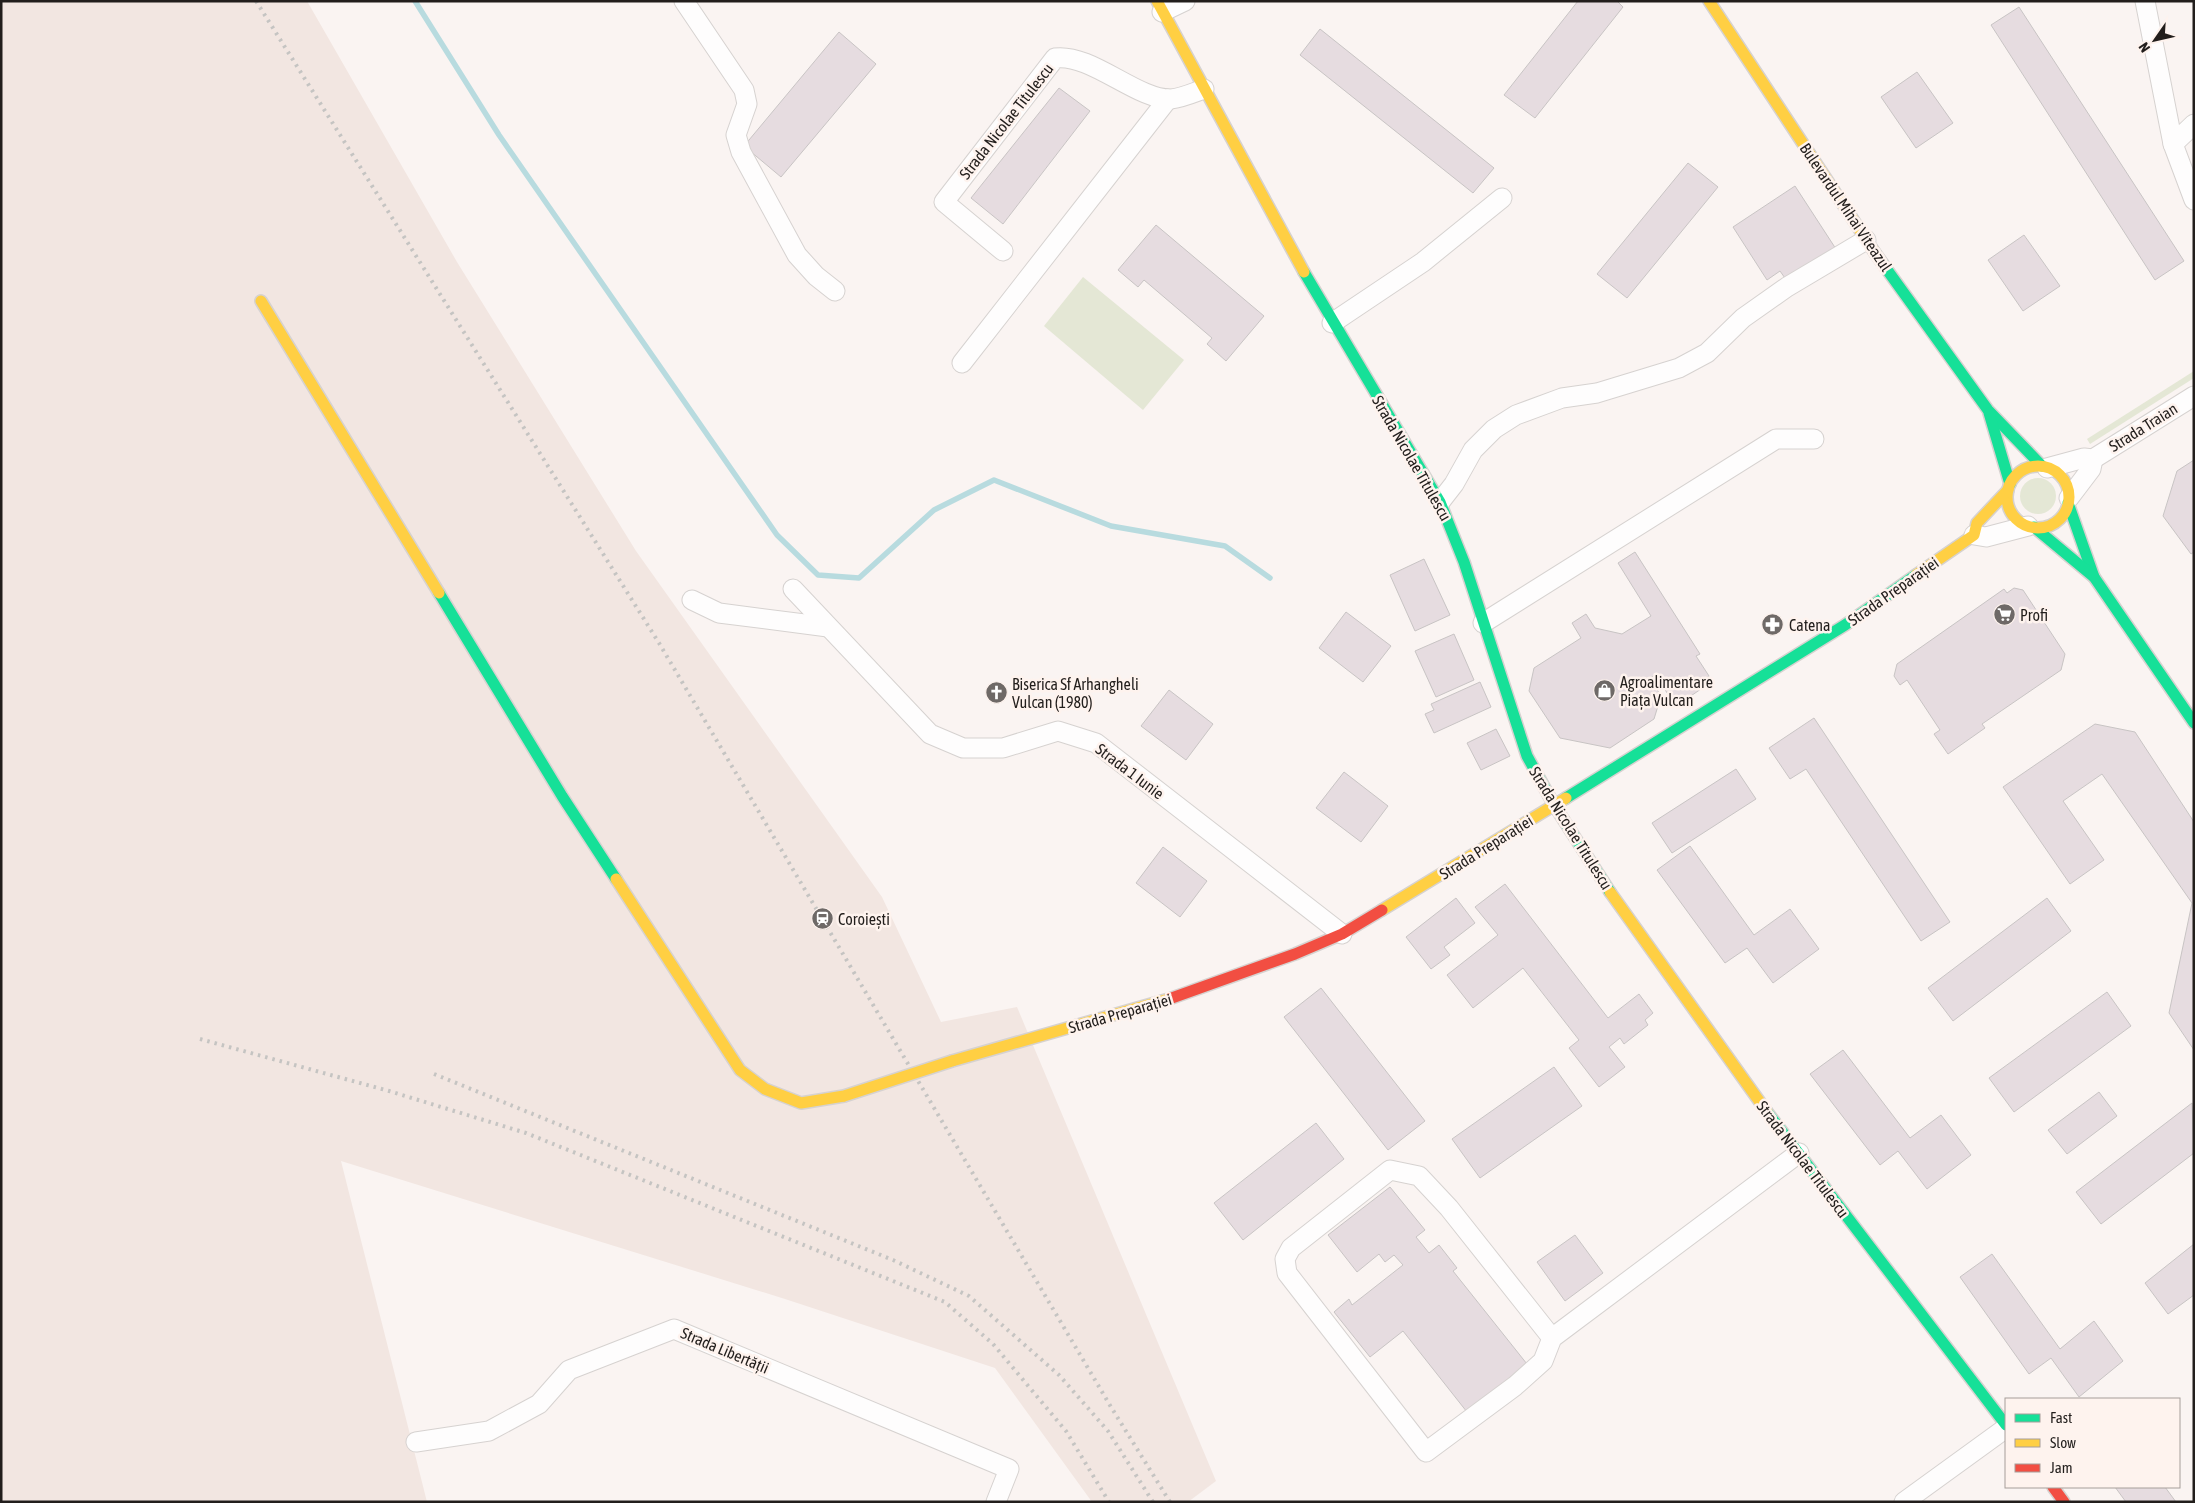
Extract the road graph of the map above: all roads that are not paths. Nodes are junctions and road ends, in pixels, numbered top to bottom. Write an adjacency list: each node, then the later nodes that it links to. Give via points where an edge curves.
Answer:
1 (684, 1): 14 (street, via 744,90 747,104 736,135 741,152 797,255)
2 (1185, 1): 5 (street)
3 (1709, 1): 12 (main road, Bulevardul Mihai Viteazul)
4 (2145, 1): 9 (street)
5 (1160, 6): 6 (main road, Strada Nicolae Titulescu)
6 (1204, 88): 7 (street); 16 (main road, Strada Nicolae Titulescu)
7 (1168, 99): 13 (street, Strada Nicolae Titulescu, via 1152,95 1091,66 1064,57 1056,58 944,202); 17 (street)
8 (2194, 124): 9 (street)
9 (2173, 144): 11 (street)
10 (1502, 198): 16 (street, via 1423,262)
11 (2194, 200)
12 (1866, 240): 19 (main road, Bulevardul Mihai Viteazul); 25 (street, via 1787,287 1743,318 1707,353 1679,368 1597,393 1562,398 1516,415 1494,429 1473,450)
13 (1003, 251)
14 (835, 291)
15 (261, 301): 35 (main road, Strada Preparației, bridge, via 562,796 740,1070 765,1090 801,1103 844,1096 952,1061 1164,1001 1284,960)
16 (1332, 323): 25 (main road, Strada Nicolae Titulescu)
17 (962, 363)
18 (2194, 396): 21 (street, Strada Traian)
19 (1988, 410): 22 (main road, Bulevardul Mihai Viteazul); 23 (main road, Bulevardul Mihai Viteazul)
20 (1814, 439): 31 (street, via 1776,439)
21 (2093, 459): 22 (street, Strada Traian); 24 (street, Strada Traian, via 2092,469)
22 (2045, 467): 23 (main road, via 2024,469); 24 (main road, via 2062,478 2068,489)
23 (2009, 487): 26 (main road, via 2012,513); 27 (main road, Strada Preparației, via 1977,524)
24 (2068, 500): 26 (main road, via 2063,514 2056,521 2046,526); 28 (main road)
25 (1440, 502): 31 (main road, Strada Nicolae Titulescu, via 1458,545)
26 (2031, 527): 27 (street, via 1986,537); 28 (main road)
27 (1974, 535): 34 (main road, Strada Preparației, via 1845,624)
28 (2094, 577): 33 (main road)
29 (793, 589): 32 (street, Strada 1 Iunie)
30 (692, 600): 32 (street, via 719,613)
31 (1483, 623): 34 (main road, Strada Nicolae Titulescu, via 1527,756)
32 (828, 627): 35 (street, Strada 1 Iunie, via 930,734 963,748 1003,748 1058,730 1096,743)
33 (2194, 724)
34 (1554, 805): 35 (main road, Strada Preparației); 36 (main road, Strada Nicolae Titulescu, via 1670,978)
35 (1342, 934)
36 (1799, 1153): 37 (street); 38 (main road, Strada Nicolae Titulescu)
37 (1552, 1338): 37 (street, via 1449,1208 1419,1176 1390,1170 1291,1248 1285,1259 1287,1273 1426,1452 1544,1361)
38 (2005, 1425)
39 (2005, 1427): 43 (street)
40 (416, 1442): 42 (street, Strada Libertății, via 489,1431 539,1404 569,1370 674,1329 1009,1469)
41 (2054, 1488): 44 (main road)
42 (996, 1502)
43 (1904, 1502)
44 (2064, 1502)

